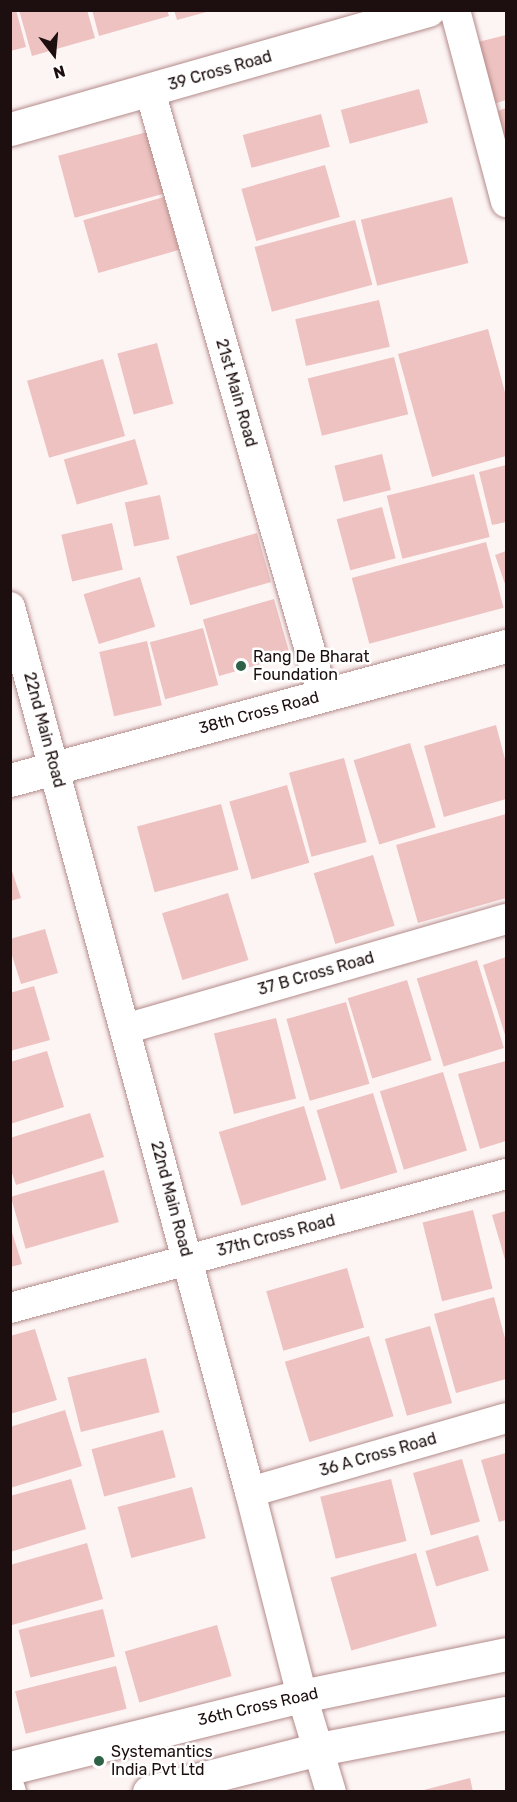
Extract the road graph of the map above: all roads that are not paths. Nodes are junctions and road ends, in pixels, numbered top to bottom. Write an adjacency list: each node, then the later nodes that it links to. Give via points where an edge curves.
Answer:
1 (428, 10): 3 (street, 39 Cross Road)
2 (454, 10): 5 (street)
3 (150, 91): 4 (street, 39 Cross Road); 8 (street, 21st Main Road)
4 (10, 129)
5 (507, 202)
6 (10, 607): 9 (street, 22nd Main Road)
7 (507, 646): 8 (street, 38th Cross Road)
8 (323, 696): 9 (street, 38th Cross Road)
9 (54, 768): 10 (street, 38th Cross Road); 12 (street, 22nd Main Road)
10 (10, 780)
11 (507, 919): 12 (street, 37 B Cross Road)
12 (125, 1029): 14 (street, 22nd Main Road)
13 (507, 1174): 14 (street, 37th Cross Road)
14 (188, 1260): 15 (street, 37th Cross Road); 17 (street, 22nd Main Road)
15 (10, 1308)
16 (507, 1418): 17 (street, 36 A Cross Road)
17 (250, 1492): 19 (street, 22nd Main Road)
18 (507, 1654): 19 (street, 36th Cross Road)
19 (302, 1696): 21 (street, 22nd Main Road); 22 (street, 36th Cross Road)
20 (507, 1713): 21 (street)
21 (319, 1749): 23 (street); 24 (street, 22nd Main Road)
22 (10, 1768)
23 (148, 1791)
24 (331, 1791)

